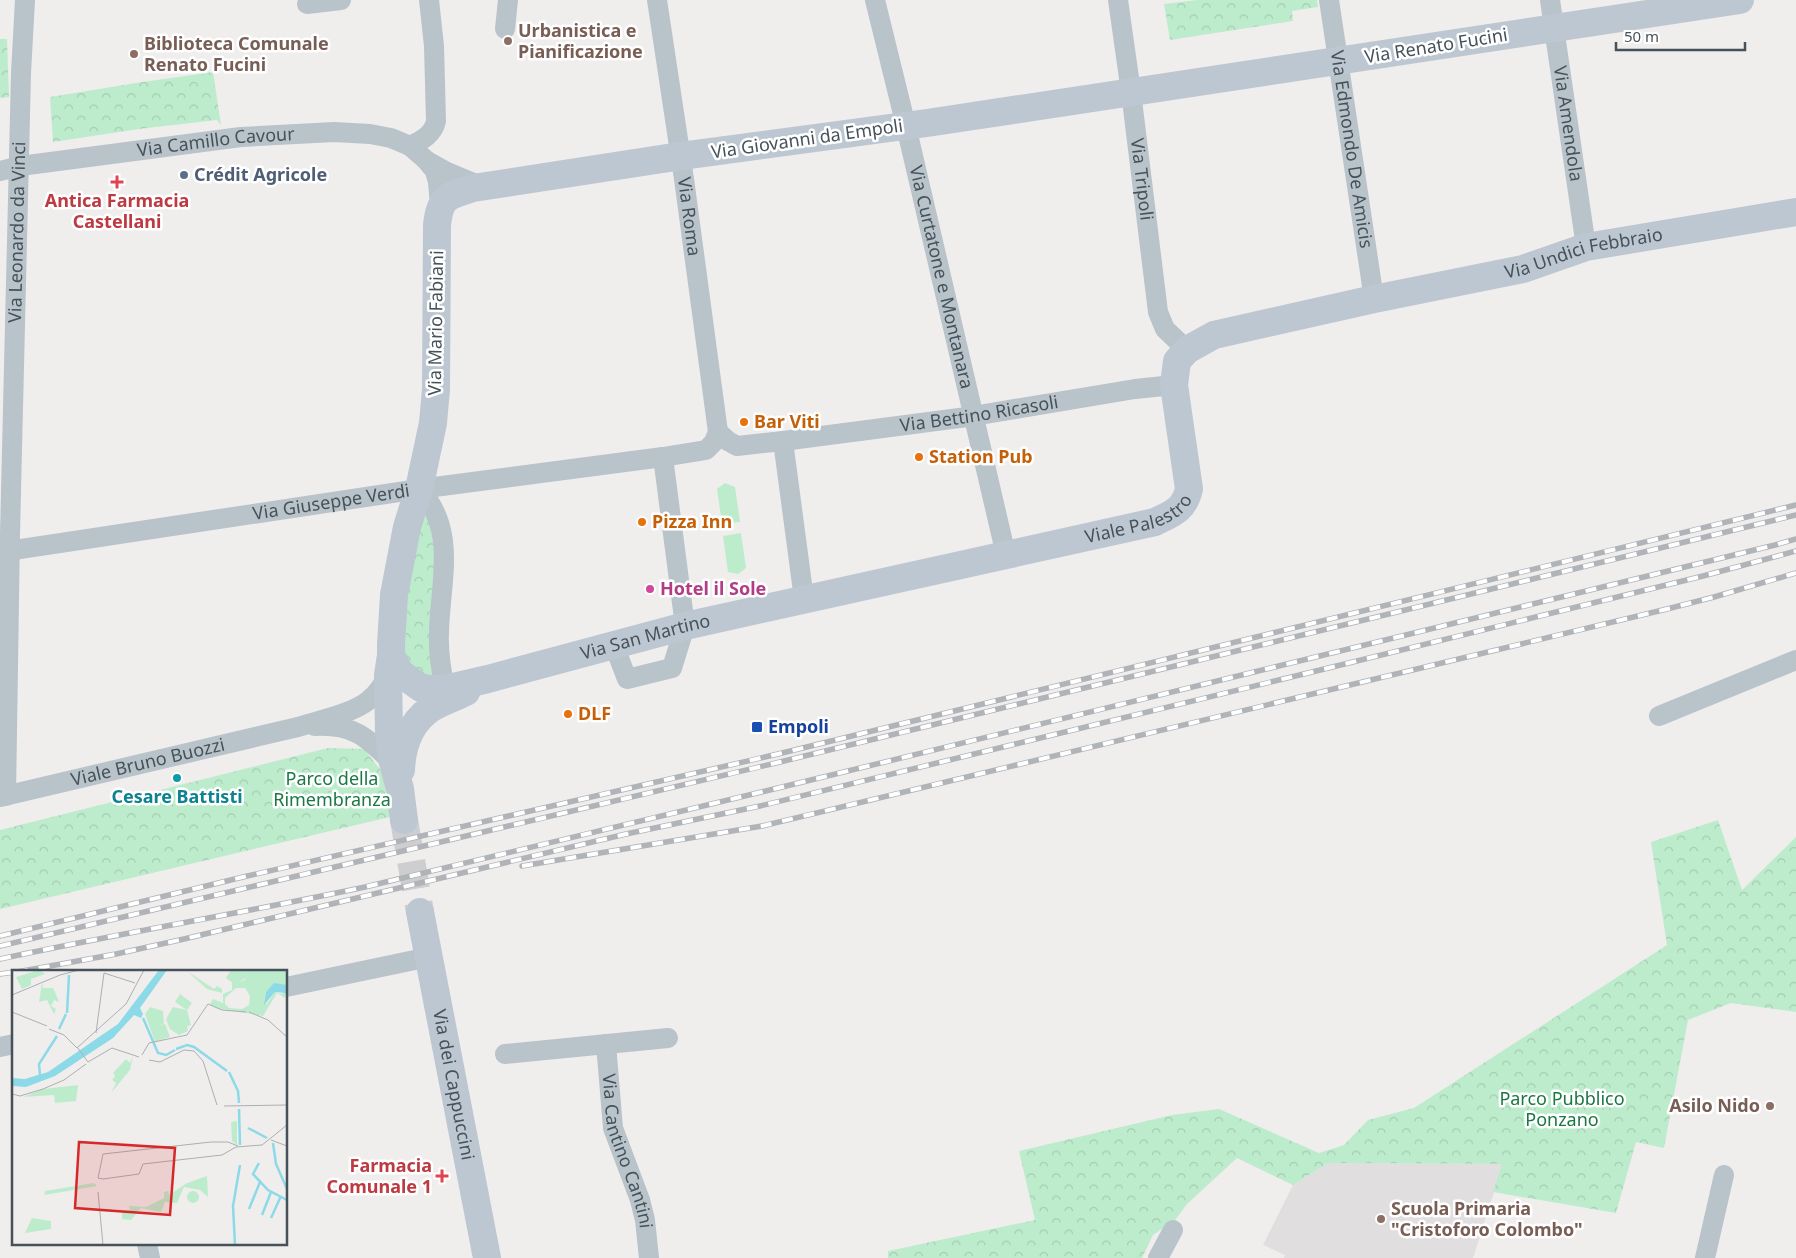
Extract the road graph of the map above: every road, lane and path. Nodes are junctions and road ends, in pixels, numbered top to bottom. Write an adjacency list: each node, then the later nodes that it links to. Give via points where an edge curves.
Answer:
1 (26, 0): 20 (street, Via Leonardo da Vinci)
2 (341, 0): 11 (street)
3 (429, 0): 17 (street, via 436,121 428,136)
4 (508, 0): 12 (street)
5 (657, 0): 18 (street, Via Roma)
6 (875, 0): 16 (street, Via Curtatone e Montanara)
7 (1118, 0): 15 (street, Via Tripoli)
8 (1329, 0): 14 (street, Via Edmondo De Amicis)
9 (1550, 0): 13 (street, Via Amendola)
10 (1740, 0): 13 (main road, Via Renato Fucini)
11 (307, 4)
12 (506, 28)
13 (1555, 28): 14 (main road, Via Renato Fucini); 25 (street, Via Amendola)
14 (1337, 60): 15 (main road, Via Renato Fucini); 26 (street, Via Edmondo De Amicis)
15 (1131, 92): 16 (main road, Via Giovanni da Empoli); 27 (street, Via Tripoli, via 1158,312 1165,329)
16 (906, 126): 18 (main road, Via Giovanni da Empoli); 29 (street, Via Curtatone e Montanara)
17 (410, 146): 19 (street, Via Camillo Cavour); 20 (street, Via Camillo Cavour, via 370,134 334,132 241,137)
18 (681, 156): 22 (main road, Via Giovanni da Empoli); 30 (street, Via Roma)
19 (426, 160): 22 (street); 23 (street, Via Mario Fabiani, via 435,171)
20 (20, 166): 21 (street, Via Camillo Cavour); 34 (street, Via Leonardo da Vinci)
21 (0, 172)
22 (483, 187): 23 (main road, Via Giovanni da Empoli, via 452,195)
23 (440, 205): 33 (main road, Via Mario Fabiani, via 437,225 436,389 433,423)
24 (1796, 212): 25 (main road, Via Undici Febbraio)
25 (1586, 247): 26 (main road, Via Undici Febbraio, via 1523,269)
26 (1374, 299): 27 (main road, via 1214,335)
27 (1187, 350): 28 (main road, Viale Palestro, via 1177,361)
28 (1174, 385): 29 (street, Via Bettino Ricasoli); 35 (main road, Viale Palestro, via 1188,478 1186,501 1176,511 1155,522)
29 (973, 416): 31 (street, Via Bettino Ricasoli); 35 (street, Via Curtatone e Montanara)
30 (718, 432): 31 (street, Via Bettino Ricasoli, via 737,446); 32 (street, Via Giuseppe Verdi, via 706,450)
31 (783, 441): 36 (street)
32 (663, 457): 33 (street, Via Giuseppe Verdi); 37 (street)
33 (419, 489): 34 (street, Via Giuseppe Verdi); 39 (main road, Via Mario Fabiani, via 407,527 394,595); 42 (street, via 438,517 443,548 439,652)
34 (5, 552): 46 (street, Via Leonardo da Vinci)
35 (1006, 555): 36 (main road, Viale Palestro)
36 (804, 600): 37 (main road, Via San Martino)
37 (685, 626): 38 (main road, Via San Martino); 38 (street, via 672,668 627,679)
38 (614, 645): 41 (main road, Via San Martino)
39 (390, 658): 42 (main road, via 413,684 421,688); 44 (street, Viale Bruno Buozzi, via 381,688 368,702); 45 (main road, Via Mario Fabiani, via 389,734)
40 (1796, 660): 43 (street)
41 (488, 680): 42 (main road); 45 (main road, via 430,710 417,722 408,735)
42 (445, 688)
43 (1659, 716)
44 (298, 727): 45 (street, Viale Bruno Buozzi, via 334,725 361,734); 46 (street, Viale Bruno Buozzi)
45 (397, 777): 47 (main road)
46 (3, 796)
47 (404, 820)
48 (420, 912): 49 (main road, Via dei Cappuccini)
49 (429, 957): 50 (street); 56 (main road, Via dei Cappuccini)
50 (288, 987)
51 (668, 1038): 52 (street)
52 (606, 1044): 53 (street); 57 (street, Via Cantino Cantini, via 614,1128 642,1205)
53 (505, 1054)
54 (1724, 1175): 59 (street)
55 (1173, 1230): 58 (street)
56 (487, 1258)
57 (649, 1258)
58 (1158, 1258)
59 (1705, 1258)

